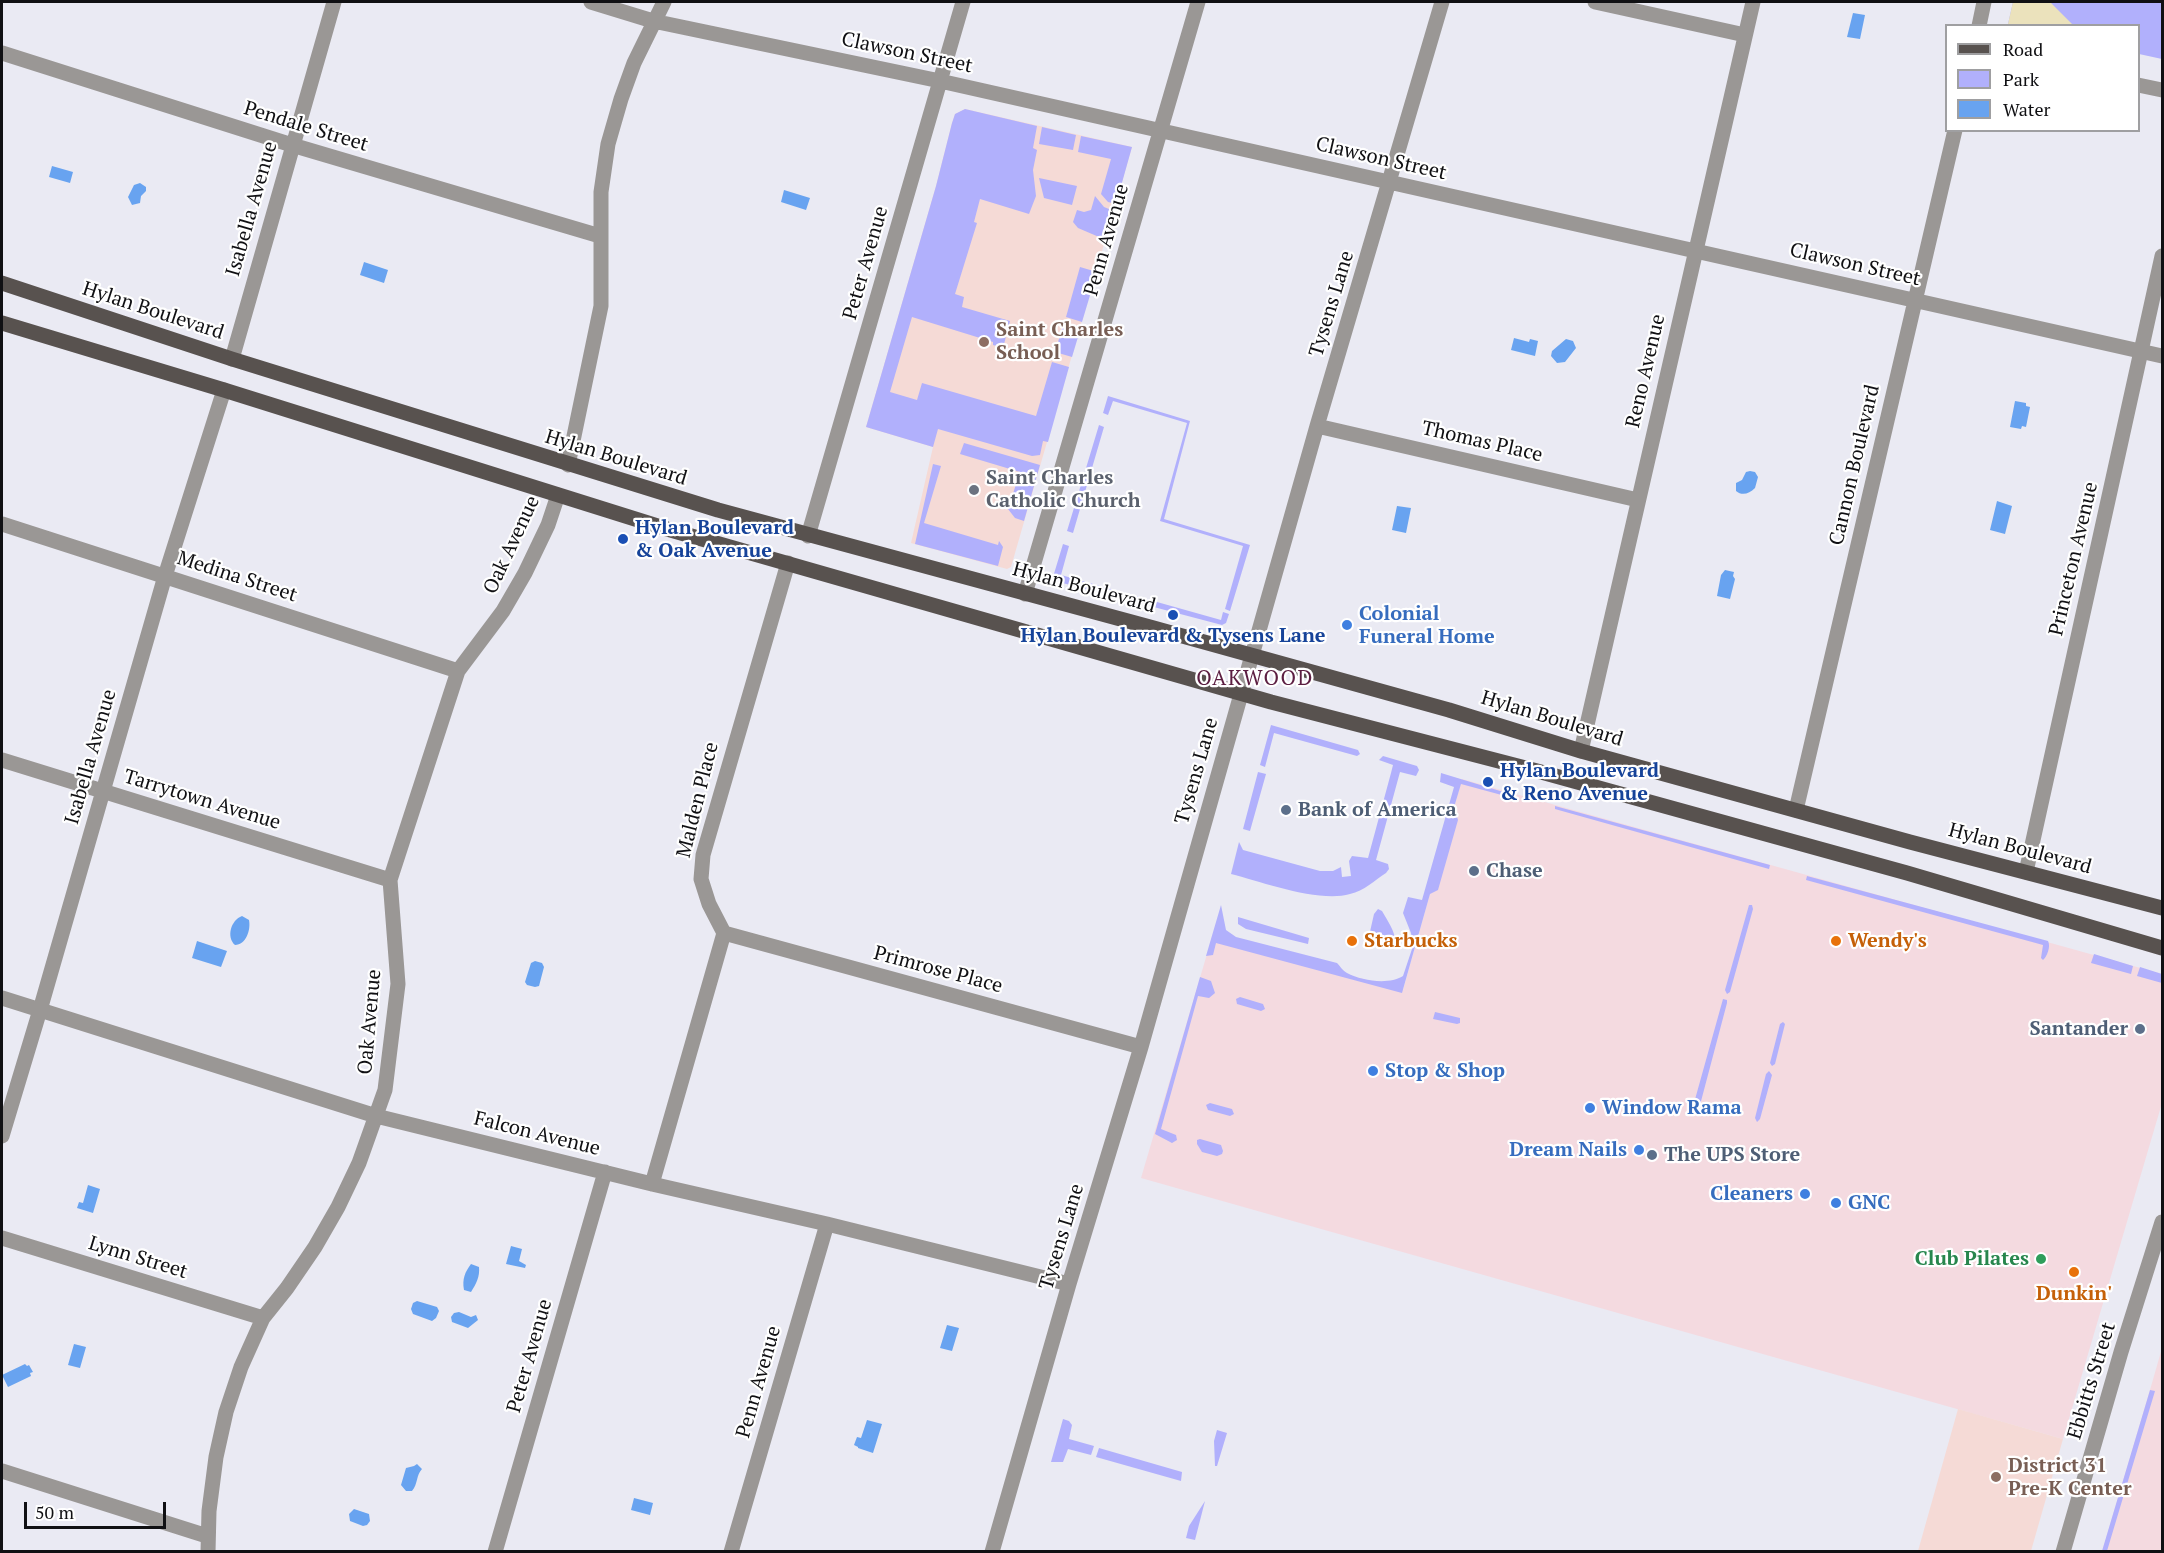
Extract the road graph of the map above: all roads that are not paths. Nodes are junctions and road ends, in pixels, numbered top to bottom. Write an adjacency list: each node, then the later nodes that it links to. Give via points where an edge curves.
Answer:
1 (334, 2): 19 (street, Isabella Avenue)
2 (591, 2): 10 (street, Clawson Street)
3 (664, 2): 10 (street)
4 (963, 2): 14 (street, Peter Avenue)
5 (1198, 2): 17 (street, Penn Avenue)
6 (1442, 2): 20 (street, Tysens Lane)
7 (1595, 2): 12 (street)
8 (1753, 2): 12 (street, Reno Avenue)
9 (1984, 2): 11 (street)
10 (653, 21): 14 (street, Clawson Street); 21 (street, via 631,72 608,144)
11 (1979, 24)
12 (1745, 35): 22 (street, Reno Avenue)
13 (2, 53): 19 (street, Pendale Street)
14 (940, 81): 17 (street, Clawson Street); 36 (street, Peter Avenue)
15 (2140, 85): 16 (street)
16 (2163, 90)
17 (1160, 131): 20 (street, Clawson Street); 39 (street, Penn Avenue)
18 (1954, 132): 25 (street, Cannon Boulevard)
19 (292, 145): 21 (street, Pendale Street); 29 (street, Isabella Avenue)
20 (1390, 182): 22 (street, Clawson Street); 31 (street, Tysens Lane)
21 (600, 236): 32 (street, via 601,306)
22 (1696, 251): 25 (street, Clawson Street); 34 (street, Reno Avenue)
23 (2163, 256): 27 (street, Princeton Avenue)
24 (2, 283): 29 (main road, Hylan Boulevard)
25 (1915, 300): 27 (street, Clawson Street); 46 (street, Cannon Boulevard)
26 (2, 323): 30 (main road)
27 (2142, 351): 28 (street, Clawson Street); 47 (street, Princeton Avenue)
28 (2163, 356)
29 (232, 359): 32 (main road, Hylan Boulevard)
30 (224, 390): 33 (main road); 38 (street, Isabella Avenue)
31 (1317, 426): 34 (street, Thomas Place); 40 (street, Tysens Lane)
32 (568, 465): 36 (main road, Hylan Boulevard)
33 (558, 495): 37 (main road); 41 (street, Oak Avenue, via 548,525 509,602)
34 (1638, 500): 43 (street, Reno Avenue)
35 (2, 524): 38 (street, Medina Street)
36 (808, 536): 39 (main road, Hylan Boulevard)
37 (788, 563): 42 (main road); 50 (street, Malden Place, via 703,855 701,879)
38 (165, 576): 41 (street, Medina Street); 45 (street, Isabella Avenue)
39 (1025, 594): 40 (main road, Hylan Boulevard)
40 (1251, 655): 42 (street, Tysens Lane); 43 (main road, Hylan Boulevard)
41 (458, 671): 48 (street, Oak Avenue)
42 (1241, 693): 51 (main road, via 1541,772); 54 (street, Tysens Lane)
43 (1581, 751): 46 (main road, Hylan Boulevard)
44 (2, 760): 45 (street, Tarrytown Avenue)
45 (103, 792): 48 (street, Tarrytown Avenue); 53 (street, Isabella Avenue)
46 (1796, 810): 47 (main road, Hylan Boulevard)
47 (2026, 872): 49 (main road, Hylan Boulevard)
48 (390, 880): 55 (street, Oak Avenue, via 398,984 385,1090)
49 (2163, 908)
50 (724, 933): 54 (street, Primrose Place); 58 (street)
51 (2163, 948)
52 (2, 998): 53 (street, Falcon Avenue)
53 (40, 1010): 55 (street, Falcon Avenue); 56 (street, Isabella Avenue)
54 (1141, 1047): 62 (street, Tysens Lane)
55 (376, 1116): 57 (street, Falcon Avenue); 63 (street, Oak Avenue, via 338,1207 315,1248)
56 (2, 1136)
57 (605, 1172): 58 (street, Falcon Avenue); 66 (street, Peter Avenue)
58 (652, 1184): 60 (street, Falcon Avenue)
59 (2163, 1222): 69 (street, Ebbitts Street)
60 (828, 1224): 62 (street, Falcon Avenue); 67 (street, Penn Avenue)
61 (2, 1238): 63 (street, Lynn Street)
62 (1069, 1284): 68 (street, Tysens Lane)
63 (263, 1318): 65 (street, Oak Avenue, via 226,1412 216,1457)
64 (2, 1472): 65 (street)
65 (208, 1544)
66 (495, 1551)
67 (731, 1551)
68 (992, 1551)
69 (2063, 1551)

